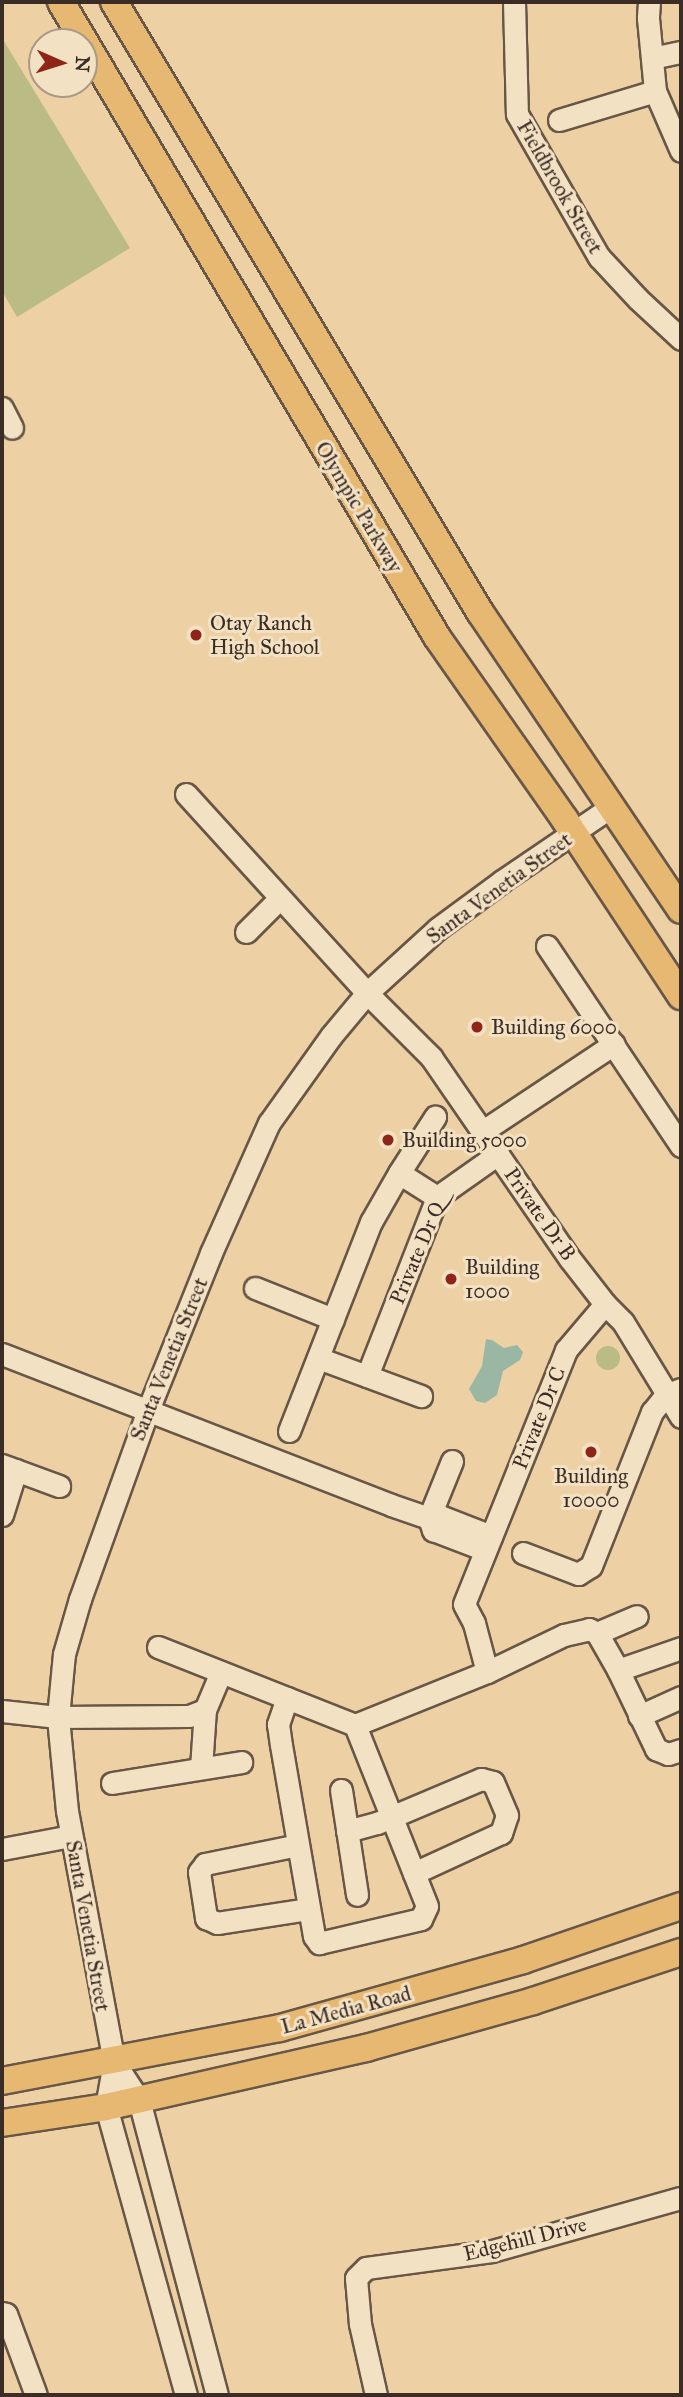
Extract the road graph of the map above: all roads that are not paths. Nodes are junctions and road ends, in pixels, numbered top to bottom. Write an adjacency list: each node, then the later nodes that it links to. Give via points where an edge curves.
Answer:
1 (61, 2): 15 (main road, Olympic Parkway, via 437,637)
2 (114, 2): 14 (main road, via 480,612)
3 (514, 2): 10 (street, Fieldbrook Street, via 517,114 599,257)
4 (649, 2): 6 (street)
5 (681, 52): 6 (street)
6 (652, 58): 7 (street)
7 (655, 91): 8 (street); 9 (street)
8 (559, 120)
9 (681, 151)
10 (681, 339)
11 (2, 408): 12 (street)
12 (12, 428)
13 (187, 794): 16 (street, Private Dr B)
14 (611, 807): 15 (street, Santa Venetia Street); 17 (main road)
15 (574, 833): 20 (street, Santa Venetia Street, via 437,929); 21 (main road, Olympic Parkway)
16 (280, 898): 18 (street); 20 (street, Private Dr B)
17 (681, 910)
18 (246, 932)
19 (547, 946): 22 (street)
20 (367, 993): 24 (street, Private Dr B, via 431,1057); 37 (street, Santa Venetia Street, via 270,1123)
21 (681, 996)
22 (614, 1044): 24 (street); 25 (street)
23 (435, 1117): 27 (street)
24 (483, 1131): 26 (street, Private Dr B)
25 (681, 1146)
26 (498, 1154): 28 (street, Private Dr Q); 30 (street, Private Dr B)
27 (400, 1173): 28 (street); 31 (street, via 371,1222)
28 (438, 1197): 34 (street, Private Dr Q)
29 (255, 1289): 31 (street)
30 (605, 1304): 35 (street, Private Dr B); 45 (street, Private Dr C, via 566,1350)
31 (333, 1319): 33 (street)
32 (2, 1354): 37 (street)
33 (318, 1358): 34 (street); 39 (street)
34 (367, 1376): 36 (street)
35 (674, 1392): 38 (street, Private Dr B); 46 (street, via 652,1412 591,1566 578,1574)
36 (421, 1396)
37 (148, 1410): 44 (street); 59 (street, Santa Venetia Street, via 70,1632)
38 (681, 1417)
39 (289, 1431)
40 (452, 1461): 44 (street)
41 (9, 1467): 42 (street); 43 (street)
42 (59, 1486)
43 (2, 1515)
44 (429, 1518): 45 (street, via 440,1516)
45 (488, 1543): 53 (street, Private Dr C, via 464,1604 474,1623)
46 (523, 1553)
47 (637, 1616): 48 (street)
48 (597, 1633): 51 (street); 53 (street, via 579,1630 564,1635)
49 (158, 1647): 52 (street)
50 (681, 1648): 51 (street)
51 (618, 1670): 58 (street)
52 (221, 1672): 55 (street); 56 (street)
53 (486, 1672): 60 (street)
54 (681, 1697): 58 (street)
55 (287, 1698): 60 (street); 69 (street, via 278,1724)
56 (205, 1710): 59 (street, via 189,1716); 63 (street)
57 (2, 1711): 59 (street)
58 (639, 1716): 61 (street, via 656,1749 668,1754)
59 (58, 1717): 68 (street, Santa Venetia Street)
60 (355, 1725): 66 (street)
61 (681, 1750)
62 (241, 1762): 63 (street)
63 (201, 1768): 64 (street)
64 (113, 1783)
65 (341, 1790): 67 (street)
66 (391, 1815): 67 (street); 71 (street); 71 (street, via 481,1779 493,1782 507,1815 501,1833)
67 (347, 1831): 72 (street)
68 (71, 1836): 70 (street); 76 (street, Santa Venetia Street)
69 (298, 1845): 74 (street); 74 (street, via 205,1864 199,1872 206,1918 217,1923)
70 (2, 1849)
71 (414, 1873): 74 (street, via 426,1906 421,1919 319,1943)
72 (357, 1895)
73 (681, 1906): 76 (main road, La Media Road, via 523,1960 356,2008)
74 (309, 1909)
75 (681, 1952): 78 (main road, La Media Road, via 533,2001 366,2048)
76 (114, 2062): 77 (main road, La Media Road); 78 (street, Santa Venetia Street); 79 (street, Santa Venetia Street)
77 (2, 2081)
78 (139, 2100): 79 (main road, La Media Road); 85 (street, Santa Venetia Street)
79 (106, 2107): 80 (main road, La Media Road); 84 (street, Santa Venetia Street)
80 (2, 2123)
81 (681, 2198): 86 (street, Edgehill Drive, via 492,2251 366,2268 356,2278 360,2324)
82 (2, 2313): 83 (street)
83 (36, 2395)
84 (186, 2395)
85 (217, 2395)
86 (376, 2395)

